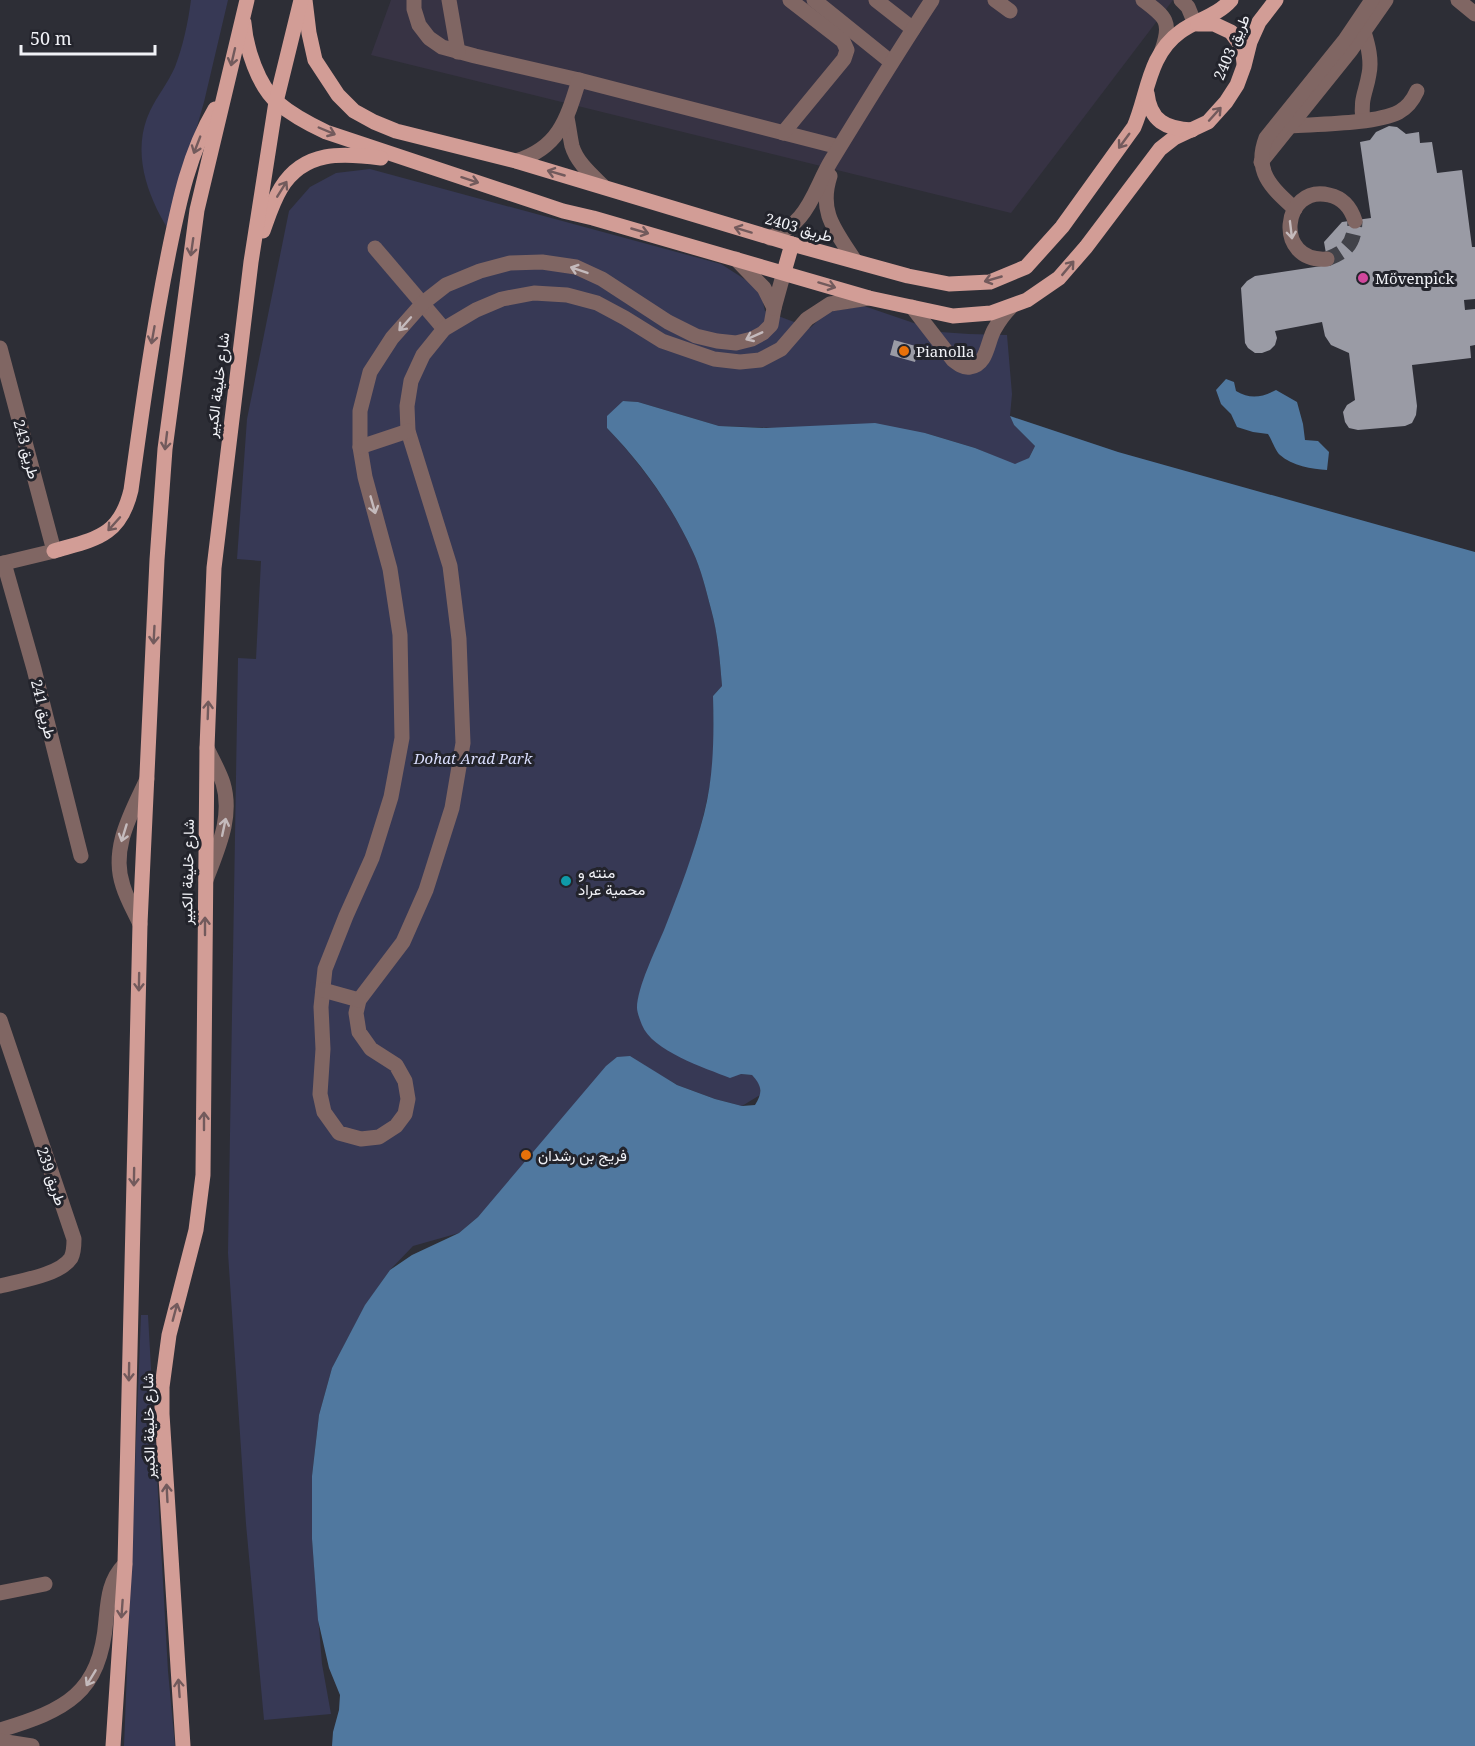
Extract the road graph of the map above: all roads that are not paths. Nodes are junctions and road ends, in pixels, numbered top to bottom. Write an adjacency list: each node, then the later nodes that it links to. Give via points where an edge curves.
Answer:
1 (303, 0): 30 (main road, شارع خليفة الكبير); 39 (main road, طريق 2403, via 315,60 354,111 396,131)
2 (414, 0): 23 (street, via 419,25 429,38)
3 (449, 0): 23 (street)
4 (790, 0): 36 (street, via 843,41 847,50)
5 (814, 0): 24 (street)
6 (876, 0): 20 (street)
7 (932, 0): 20 (street)
8 (995, 0): 16 (street)
9 (1143, 0): 22 (street, via 1166,21)
10 (1181, 0): 19 (street)
11 (1231, 0): 19 (main road, طريق 2403)
12 (1276, 0): 25 (main road, طريق 2403, via 1259,22)
13 (1386, 0): 17 (street)
14 (1458, 0): 18 (street)
15 (245, 6): 29 (main road, شارع خليفة الكبير, one-way to 29); 30 (main road, via 245,32 256,69)
16 (1010, 11)
17 (1373, 14): 21 (street); 31 (street, via 1345,40)
18 (1475, 14)
19 (1195, 24): 22 (main road, طريق 2403); 25 (main road, via 1214,24 1231,32 1242,47)
20 (913, 29): 24 (street)
21 (1364, 32): 31 (street); 33 (street, via 1370,71 1362,103)
22 (1162, 50): 27 (main road, طريق 2403)
23 (458, 52): 26 (street)
24 (891, 62): 37 (street)
25 (1244, 66): 35 (main road, طريق 2403, one-way to 25, via 1208,122 1226,102)
26 (579, 80): 32 (street); 36 (street)
27 (1146, 87): 35 (main road, via 1148,106 1158,121 1174,129); 50 (main road, طريق 2403, one-way to 50, via 1134,127 1062,227 1026,267 990,282 949,284)
28 (1417, 91): 33 (street, via 1398,112)
29 (224, 94): 62 (main road, one-way to 62, via 201,135 182,192 148,365 127,507 106,533); 64 (main road, شارع خليفة الكبير, one-way to 64, via 197,210 165,449)
30 (276, 102): 38 (main road, one-way to 38, via 326,132); 51 (main road, شارع خليفة الكبير)
31 (1299, 106): 34 (street); 40 (street, via 1266,138)
32 (567, 118): 39 (street, via 540,151); 41 (street, via 576,156)
33 (1363, 120): 34 (street)
34 (1290, 126): 40 (street)
35 (1193, 130): 56 (main road, طريق 2403, one-way to 35, via 1059,278 1160,149)
36 (783, 133): 37 (street)
37 (839, 147): 42 (street, via 826,169)
38 (414, 161): 48 (main road, طريق 2403, one-way to 48, via 563,211); 51 (main road, one-way to 38, via 281,188 297,169 322,157 350,154)
39 (516, 161): 41 (main road, طريق 2403, one-way to 39)
40 (1261, 162): 43 (street, via 1270,184)
41 (604, 187): 45 (main road, طريق 2403, one-way to 41)
42 (820, 195): 45 (street, via 799,218); 50 (street)
43 (1295, 209): 44 (street, via 1305,199 1323,194 1347,206); 49 (street, one-way to 49, via 1290,231 1297,248 1312,258)
44 (1354, 221)
45 (770, 238): 46 (main road, طريق 2403)
46 (792, 244): 50 (main road, طريق 2403); 52 (main road)
47 (375, 248): 54 (street)
48 (736, 259): 52 (main road, طريق 2403); 57 (street, via 764,288)
49 (1327, 259)
50 (855, 261)
51 (251, 262): 78 (main road, شارع خليفة الكبير, one-way to 51, via 162,1387 169,1335 194,1239 202,1184 207,748 214,568)
52 (784, 272): 53 (main road, طريق 2403, one-way to 53); 57 (street)
53 (870, 298): 55 (main road, طريق 2403); 58 (street, via 830,304 807,319 781,349 760,360 740,362 714,359 662,341 597,303 567,295 534,293 502,298)
54 (423, 303): 57 (street, one-way to 54, via 771,325 763,333 736,343 717,341 668,322 602,279 576,267 542,262 510,263 480,271 446,285); 58 (street); 61 (street, one-way to 61, via 392,338 370,372 360,411)
55 (912, 307): 56 (main road, طريق 2403, via 953,315 991,313); 56 (street, via 953,360 965,367 984,359 995,327)
56 (1011, 307)
57 (774, 308)
58 (444, 329): 60 (street, via 423,355 411,381)
59 (0, 348): 62 (street, طريق 243)
60 (408, 431): 61 (street); 68 (street, via 450,566 459,639 463,743 452,808 426,890 403,942)
61 (360, 447): 67 (street, one-way to 67, via 390,569 400,635 402,738 391,796 372,858 325,969)
62 (54, 551): 63 (street, طريق 241)
63 (2, 563): 65 (street, طريق 241, via 34,669)
64 (147, 779): 66 (main road, شارع خليفة الكبير); 66 (street, one-way to 66, via 125,826 119,862 123,885)
65 (81, 856)
66 (140, 924): 71 (main road, شارع خليفة الكبير, one-way to 71)
67 (323, 990): 68 (street); 68 (street, via 320,1094 324,1112 339,1133 361,1139 379,1137 396,1126 405,1114 408,1099 405,1081 396,1065 371,1049 359,1032)
68 (359, 1000)
69 (0, 1020): 70 (street, طريق 239, via 74,1239 71,1258 63,1266)
70 (0, 1286)
71 (125, 1564): 74 (street, one-way to 74, via 110,1590 103,1649 82,1691 50,1713); 77 (main road, شارع خليفة الكبير, one-way to 77)
72 (45, 1584): 73 (street)
73 (0, 1593)
74 (0, 1730)
75 (0, 1741): 76 (street)
76 (32, 1746)
77 (113, 1746)
78 (183, 1746)

